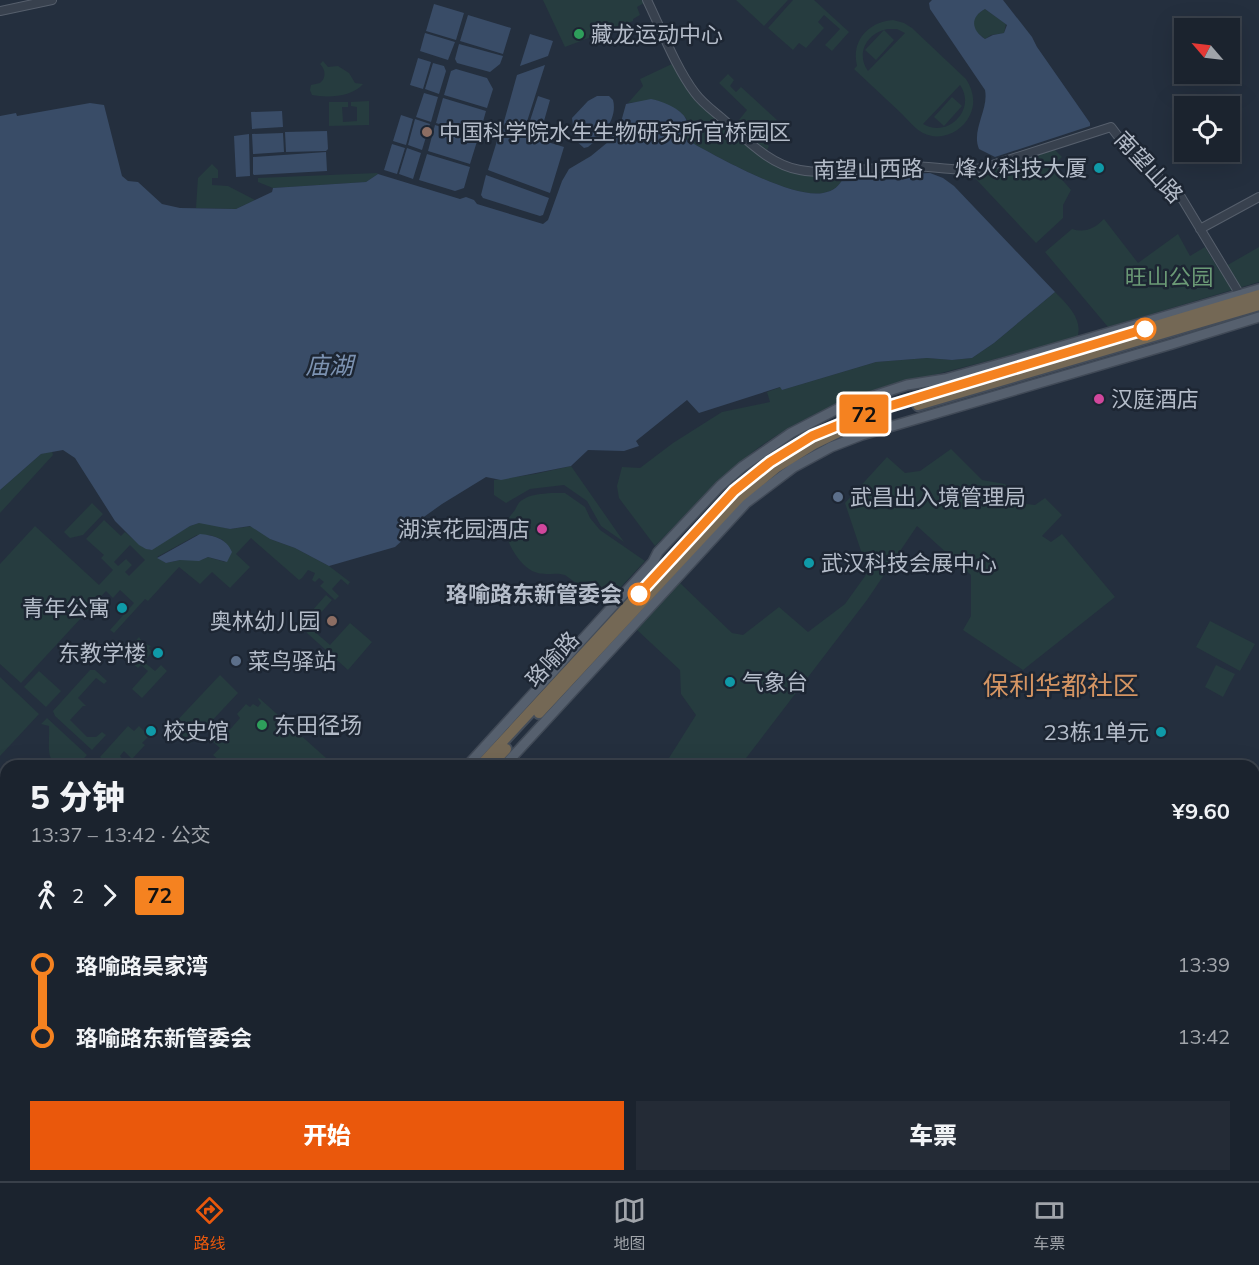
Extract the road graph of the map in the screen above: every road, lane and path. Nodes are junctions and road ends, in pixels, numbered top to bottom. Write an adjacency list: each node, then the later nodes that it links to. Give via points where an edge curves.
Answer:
1 (52, 0): 3 (street)
2 (647, 0): 4 (street, 南望山西路, via 696,95 775,162 794,169 907,166 970,170)
3 (0, 11)
4 (1111, 127): 6 (street, 南望山路, via 1130,152 1181,196)
5 (1259, 197): 6 (street)
6 (1200, 229): 9 (street, 南望山路)
7 (1259, 289): 9 (main road)
8 (1259, 295): 9 (highway, 珞喻路)
9 (1241, 297): 14 (main road, via 866,397 791,433 742,466 714,492); 15 (highway, 珞喻路, via 873,411 797,444 734,491)
10 (1259, 305): 12 (highway, 珞喻路, via 877,416 840,431 755,483)
11 (1259, 316): 13 (main road, via 862,435 812,457 746,503)
12 (630, 616): 13 (highway); 16 (highway, 珞喻路)
13 (615, 645): 17 (main road)
14 (473, 760)
15 (486, 760)
16 (496, 760)
17 (510, 760)

